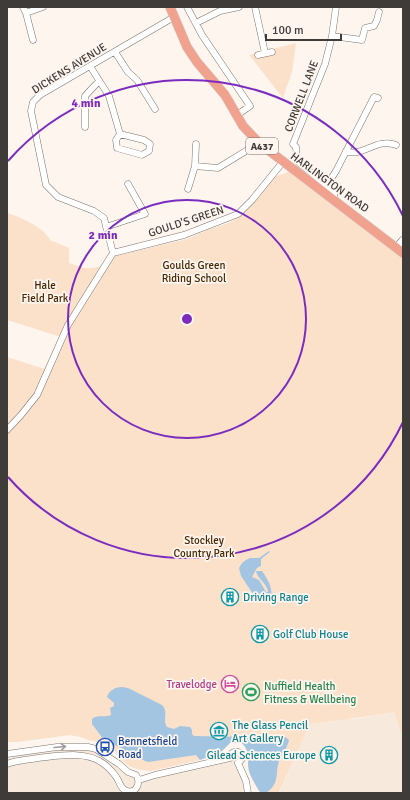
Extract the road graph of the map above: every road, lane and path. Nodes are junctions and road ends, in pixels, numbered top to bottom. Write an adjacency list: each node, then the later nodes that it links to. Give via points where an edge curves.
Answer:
1 (43, 7): 7 (street)
2 (170, 7): 9 (main road, HARLINGTON ROAD / A437)
3 (187, 7): 10 (street)
4 (239, 7): 10 (street, via 220,11)
5 (255, 7): 17 (street)
6 (336, 7): 11 (street, CORWELL LANE)
7 (24, 10): 12 (street)
8 (379, 12): 13 (street, via 374,26 365,28)
9 (174, 17): 15 (street, DICKENS AVENUE); 23 (main road, HARLINGTON ROAD / A437, via 187,47 225,95)
10 (196, 23): 23 (street, via 250,106)
11 (332, 36): 13 (street); 35 (street, CORWELL LANE, via 320,77 293,144 299,163)
12 (33, 40)
13 (362, 40): 14 (street)
14 (369, 41)
15 (116, 52): 19 (street, DICKENS AVENUE); 22 (street)
16 (272, 52): 17 (street)
17 (265, 53): 18 (street)
18 (258, 55)
19 (90, 66): 20 (street); 38 (street, DICKENS AVENUE, via 40,95 33,102 31,111 46,184 58,197 104,218)
20 (99, 81): 24 (street, via 85,96); 25 (street, via 109,96)
21 (378, 98): 31 (street, via 374,97)
22 (155, 109)
23 (237, 115): 28 (main road, HARLINGTON ROAD / A437)
24 (85, 127)
25 (120, 134): 25 (street, via 116,140 117,148 142,155 148,151 150,144 144,140)
26 (378, 136): 29 (street)
27 (196, 144): 33 (street)
28 (259, 144): 32 (main road, HARLINGTON ROAD / A437); 33 (street, via 218,168)
29 (380, 144): 30 (street); 31 (street, via 353,153)
30 (396, 145)
31 (346, 152): 35 (street)
32 (282, 163): 37 (main road, HARLINGTON ROAD / A437); 41 (street, GOULD'S GREEN, via 238,214 184,235)
33 (195, 166): 36 (street)
34 (128, 184): 38 (street, via 145,214)
35 (327, 185): 37 (street, via 335,192)
36 (188, 189)
37 (333, 199): 40 (main road, HARLINGTON ROAD / A437)
38 (106, 227): 41 (street, DICKENS AVENUE)
39 (403, 240): 40 (street)
40 (400, 250)
41 (113, 253): 42 (street, via 68,325 36,395)
42 (7, 430)
43 (7, 754): 47 (street, one-way to 47, via 57,747 88,747 96,749)
44 (230, 758): 45 (street, via 234,763); 45 (street, via 232,753 239,752 242,758); 48 (street)
45 (238, 763): 51 (street)
46 (7, 764): 49 (street, via 60,755 84,756 103,763)
47 (128, 772): 48 (street, via 136,775); 49 (street, via 122,776)
48 (139, 780): 50 (street, via 137,788)
49 (120, 782): 50 (street)
50 (127, 792)
51 (248, 793)

